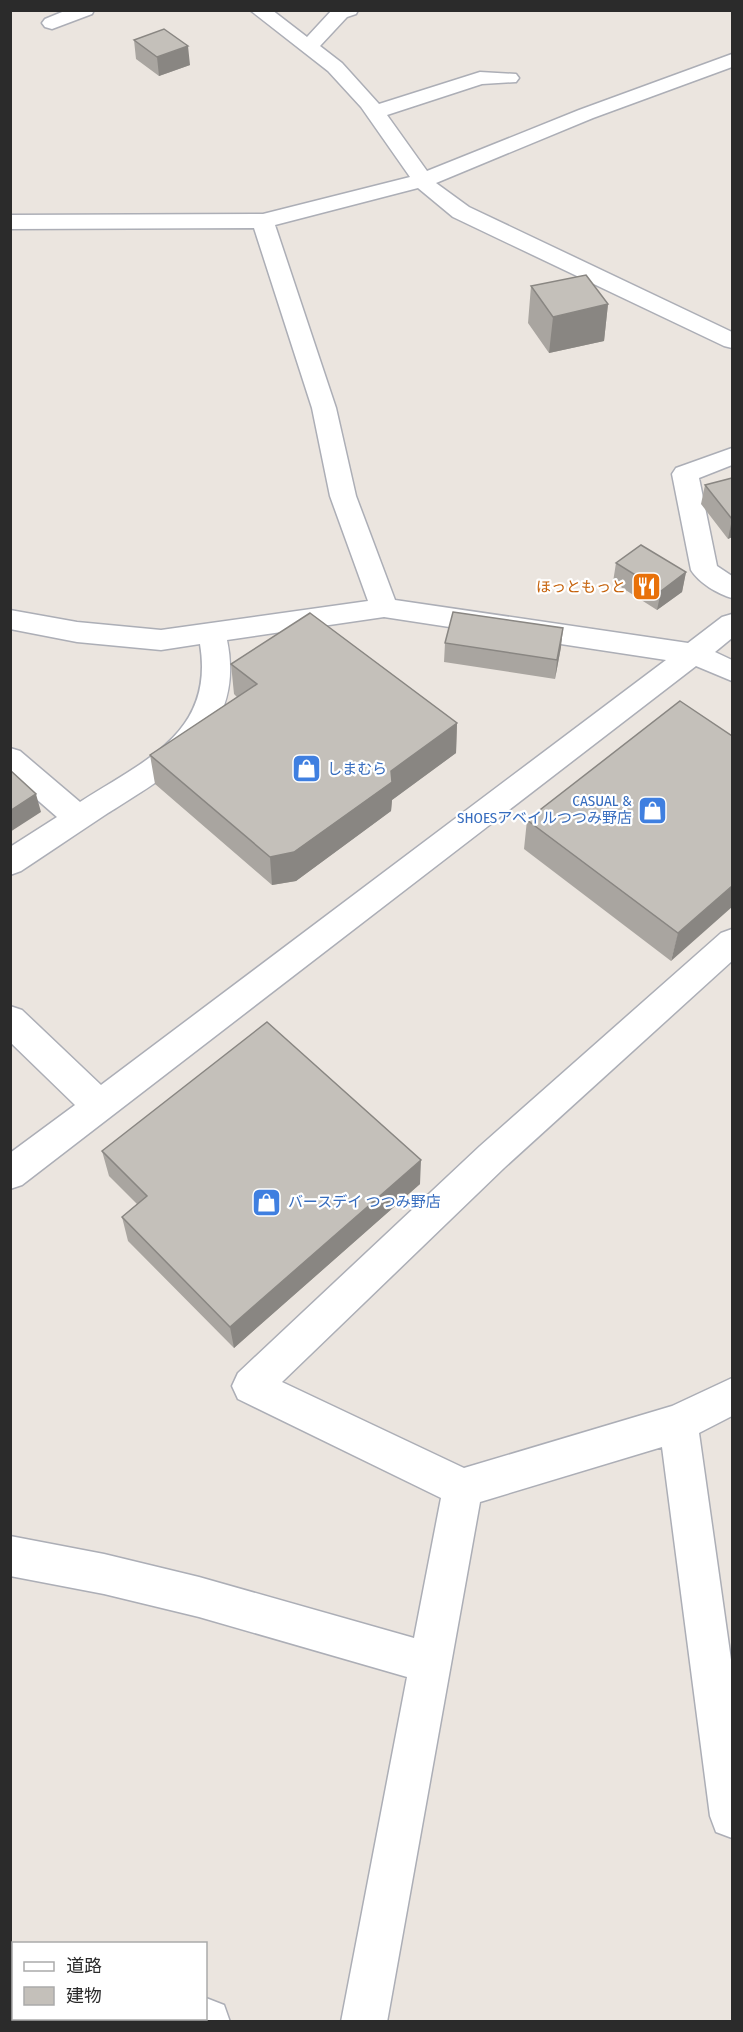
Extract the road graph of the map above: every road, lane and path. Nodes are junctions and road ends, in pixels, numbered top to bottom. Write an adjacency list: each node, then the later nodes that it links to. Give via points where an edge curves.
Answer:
1 (85, 10): 4 (street)
2 (259, 10): 5 (street)
3 (349, 10): 5 (street, via 340,13)
4 (52, 22)
5 (309, 46): 8 (street, via 335,67)
6 (732, 60): 9 (street)
7 (509, 78): 8 (street, via 480,78)
8 (374, 112): 9 (street)
9 (424, 180): 10 (street); 12 (street, via 461,212)
10 (263, 221): 11 (street); 15 (street, via 324,408 343,496)
11 (10, 222)
12 (732, 341)
13 (732, 456): 14 (street, via 685,474 704,570)
14 (732, 589)
15 (384, 608): 18 (street); 19 (street)
16 (10, 619): 18 (street, via 77,632 160,640)
17 (732, 624): 19 (street)
18 (212, 633): 22 (street, via 218,660 217,683 209,710 192,736 159,765)
19 (694, 654): 20 (street); 26 (street)
20 (732, 671)
21 (10, 759): 22 (street)
22 (78, 818): 23 (street)
23 (10, 863)
24 (732, 942): 30 (street, via 492,1157 251,1386)
25 (10, 1020): 26 (street)
26 (98, 1105): 27 (street)
27 (10, 1174)
28 (732, 1396): 29 (street)
29 (678, 1423): 30 (street); 33 (street)
30 (463, 1488): 32 (street)
31 (10, 1556): 32 (street, via 199,1597)
32 (430, 1663): 34 (street)
33 (732, 1816)
34 (364, 2022)

